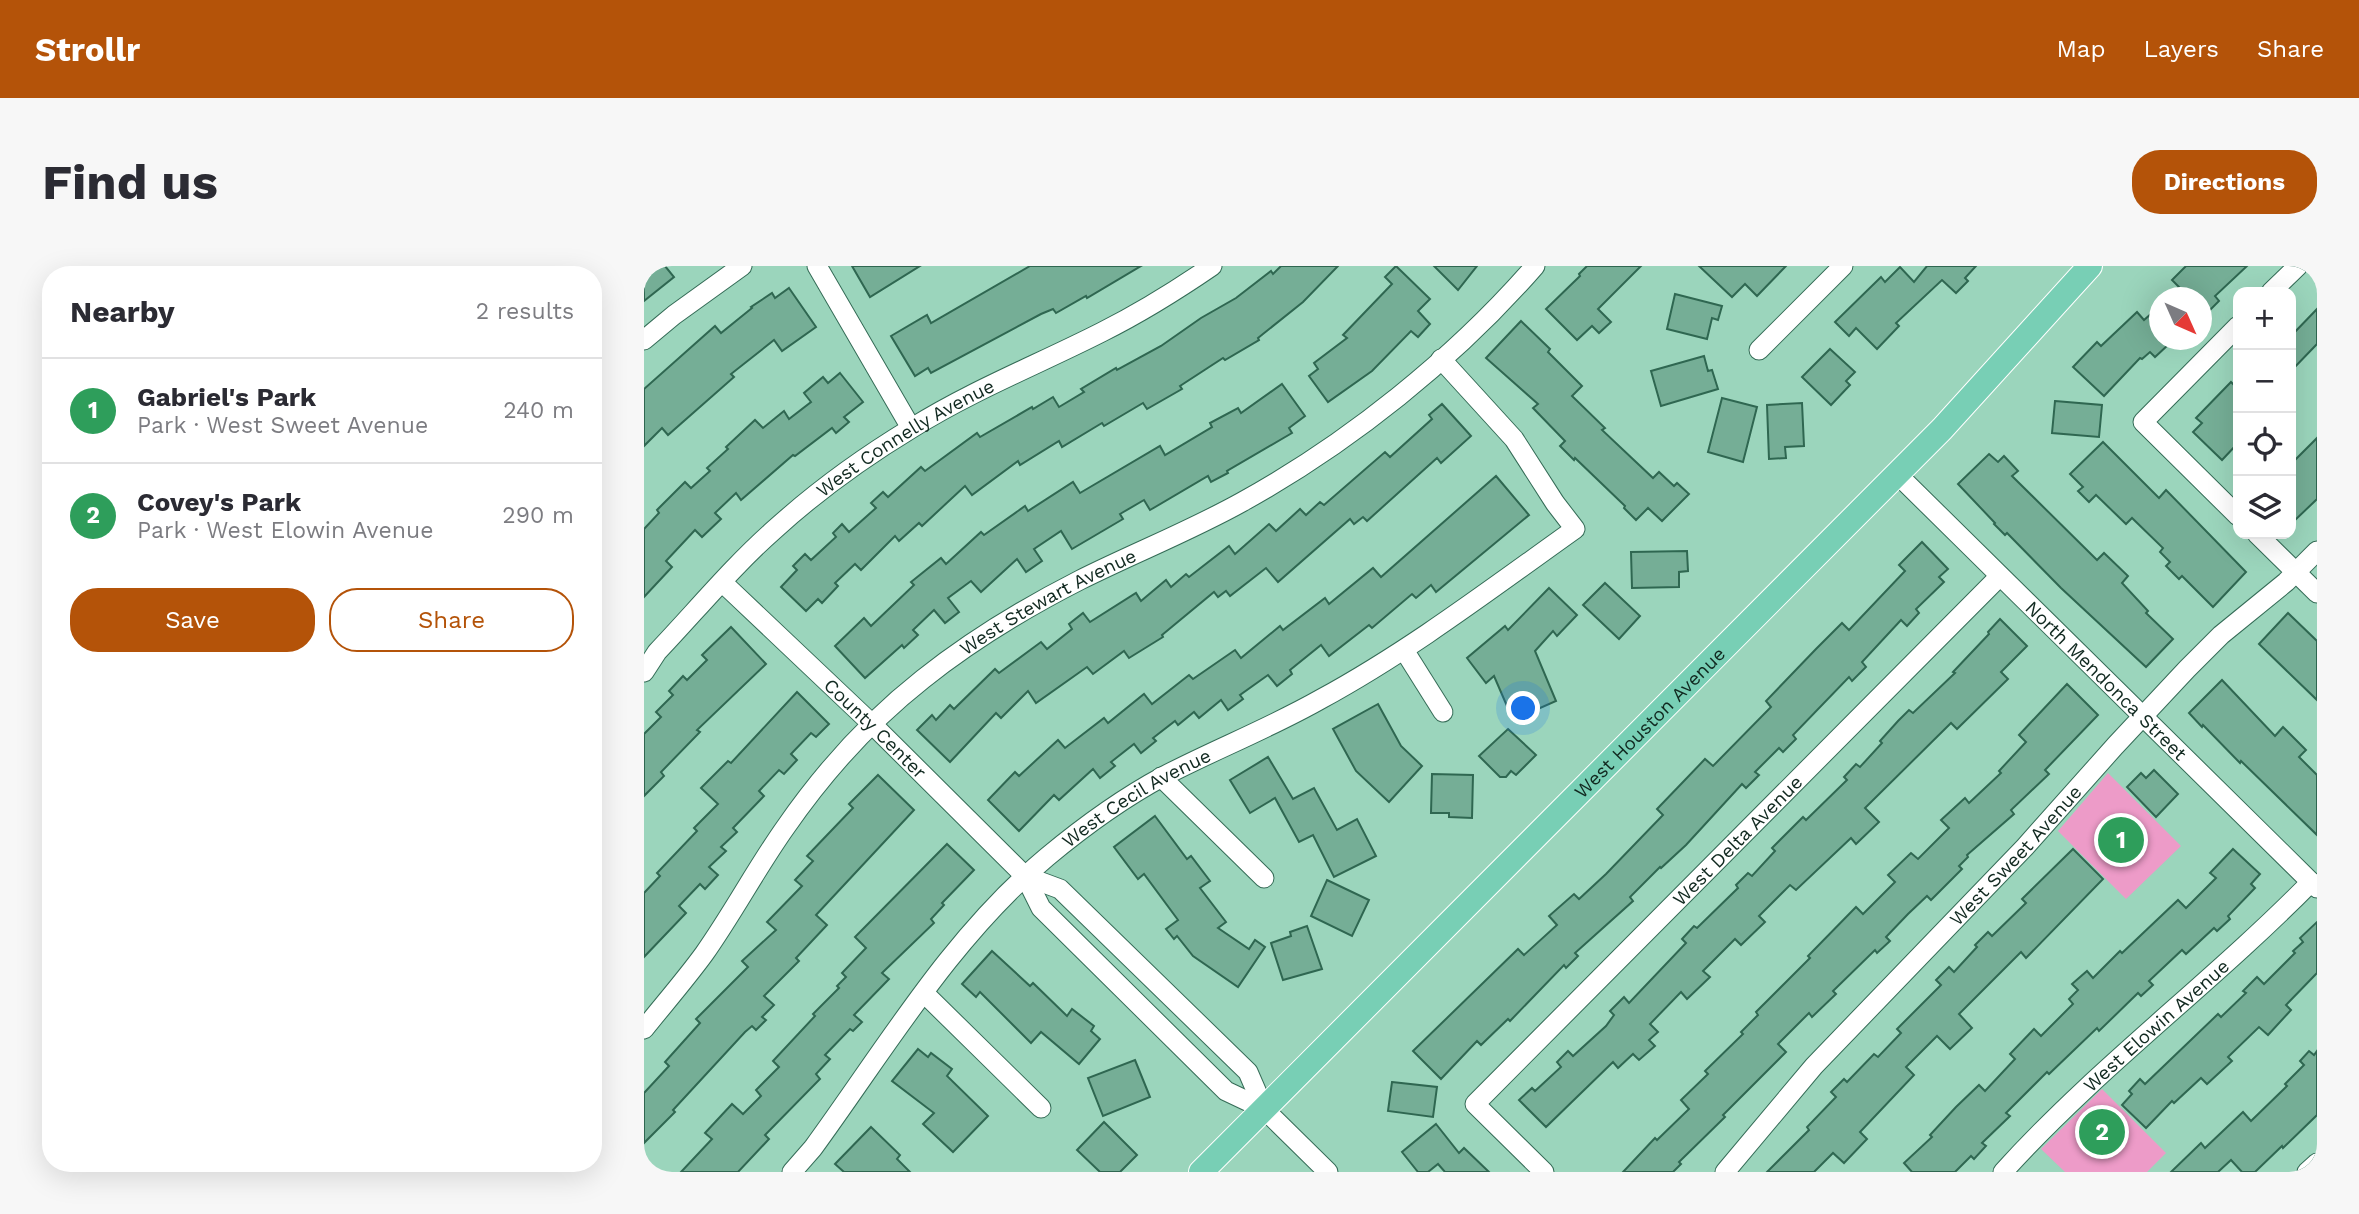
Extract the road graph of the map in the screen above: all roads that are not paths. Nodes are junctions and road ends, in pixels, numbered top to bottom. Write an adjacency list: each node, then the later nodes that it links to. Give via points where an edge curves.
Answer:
1 (742, 266): 10 (street)
2 (817, 266): 13 (street)
3 (1212, 266): 13 (street, West Connelly Avenue, via 1104,331)
4 (1535, 266): 12 (street, West Stewart Avenue)
5 (1843, 266): 11 (street)
6 (2090, 266): 14 (main road, West Houston Avenue)
7 (2298, 266): 8 (street)
8 (2277, 287)
9 (2233, 331): 15 (street, via 2143,422)
10 (644, 341)
11 (1759, 349)
12 (1441, 359): 22 (street, West Cecil Avenue, via 1514,439 1575,529); 26 (street, West Stewart Avenue, via 1356,429 1244,502 1028,607 974,641)
13 (911, 428): 20 (street, West Connelly Avenue, via 839,477 774,530)
14 (1897, 474): 19 (street, North Mendonca Street); 34 (main road, West Houston Avenue)
15 (2233, 511)
16 (2261, 539): 18 (street)
17 (2317, 551): 18 (street, West Sweet Avenue)
18 (2296, 572): 21 (street); 25 (street, West Sweet Avenue, via 2221,635)
19 (2000, 576): 25 (street, North Mendonca Street); 39 (street, West Delta Avenue, via 1475,1104)
20 (722, 582): 23 (street, West Connelly Avenue); 26 (street, County Center)
21 (2317, 593)
22 (1404, 650): 24 (street); 27 (street, West Cecil Avenue, via 1319,701)
23 (644, 672)
24 (1443, 712)
25 (2143, 716): 30 (street, North Mendonca Street); 40 (street, West Sweet Avenue, via 2018,855 1814,1066)
26 (873, 725): 28 (street, County Center); 32 (street, West Stewart Avenue, via 785,827 704,953)
27 (1161, 777): 28 (street, West Cecil Avenue, via 1079,831); 29 (street)
28 (1025, 876): 31 (street, West Cecil Avenue, via 979,922); 34 (street, County Center, via 1041,908 1226,1091); 34 (street, County Center, via 1060,889 1070,898 1248,1072)
29 (1264, 878)
30 (2314, 885): 41 (street, West Elowin Avenue, via 2115,1060)
31 (923, 993): 33 (street); 36 (street, West Cecil Avenue)
32 (644, 1029)
33 (1041, 1108)
34 (1264, 1109): 37 (main road, West Houston Avenue); 38 (street, County Center)
35 (2317, 1163): 42 (street)
36 (792, 1172)
37 (1201, 1172)
38 (1328, 1172)
39 (1544, 1172)
40 (1726, 1172)
41 (2003, 1172)
42 (2307, 1172)

